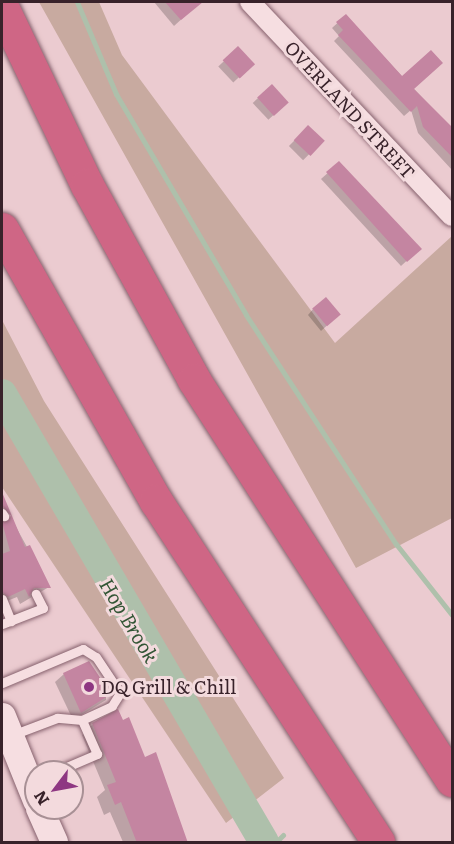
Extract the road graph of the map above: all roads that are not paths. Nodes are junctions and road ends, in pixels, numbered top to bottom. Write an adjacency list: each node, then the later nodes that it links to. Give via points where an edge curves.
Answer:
1 (250, 2): 3 (street, OVERLAND STREET)
2 (2, 7): 13 (highway, via 87,185 172,342)
3 (452, 217)
4 (2, 229): 16 (highway, via 150,492)
5 (36, 594): 7 (lane, via 43,608)
6 (2, 599): 7 (lane)
7 (6, 623)
8 (2, 683): 9 (lane, via 83,650 96,657 120,693 112,706)
9 (82, 720): 10 (lane, via 57,718); 11 (lane, via 97,754)
10 (6, 726): 12 (main road)
11 (83, 760)
12 (24, 766)
13 (453, 780)
14 (44, 820): 15 (main road)
15 (54, 843)
16 (378, 843)

